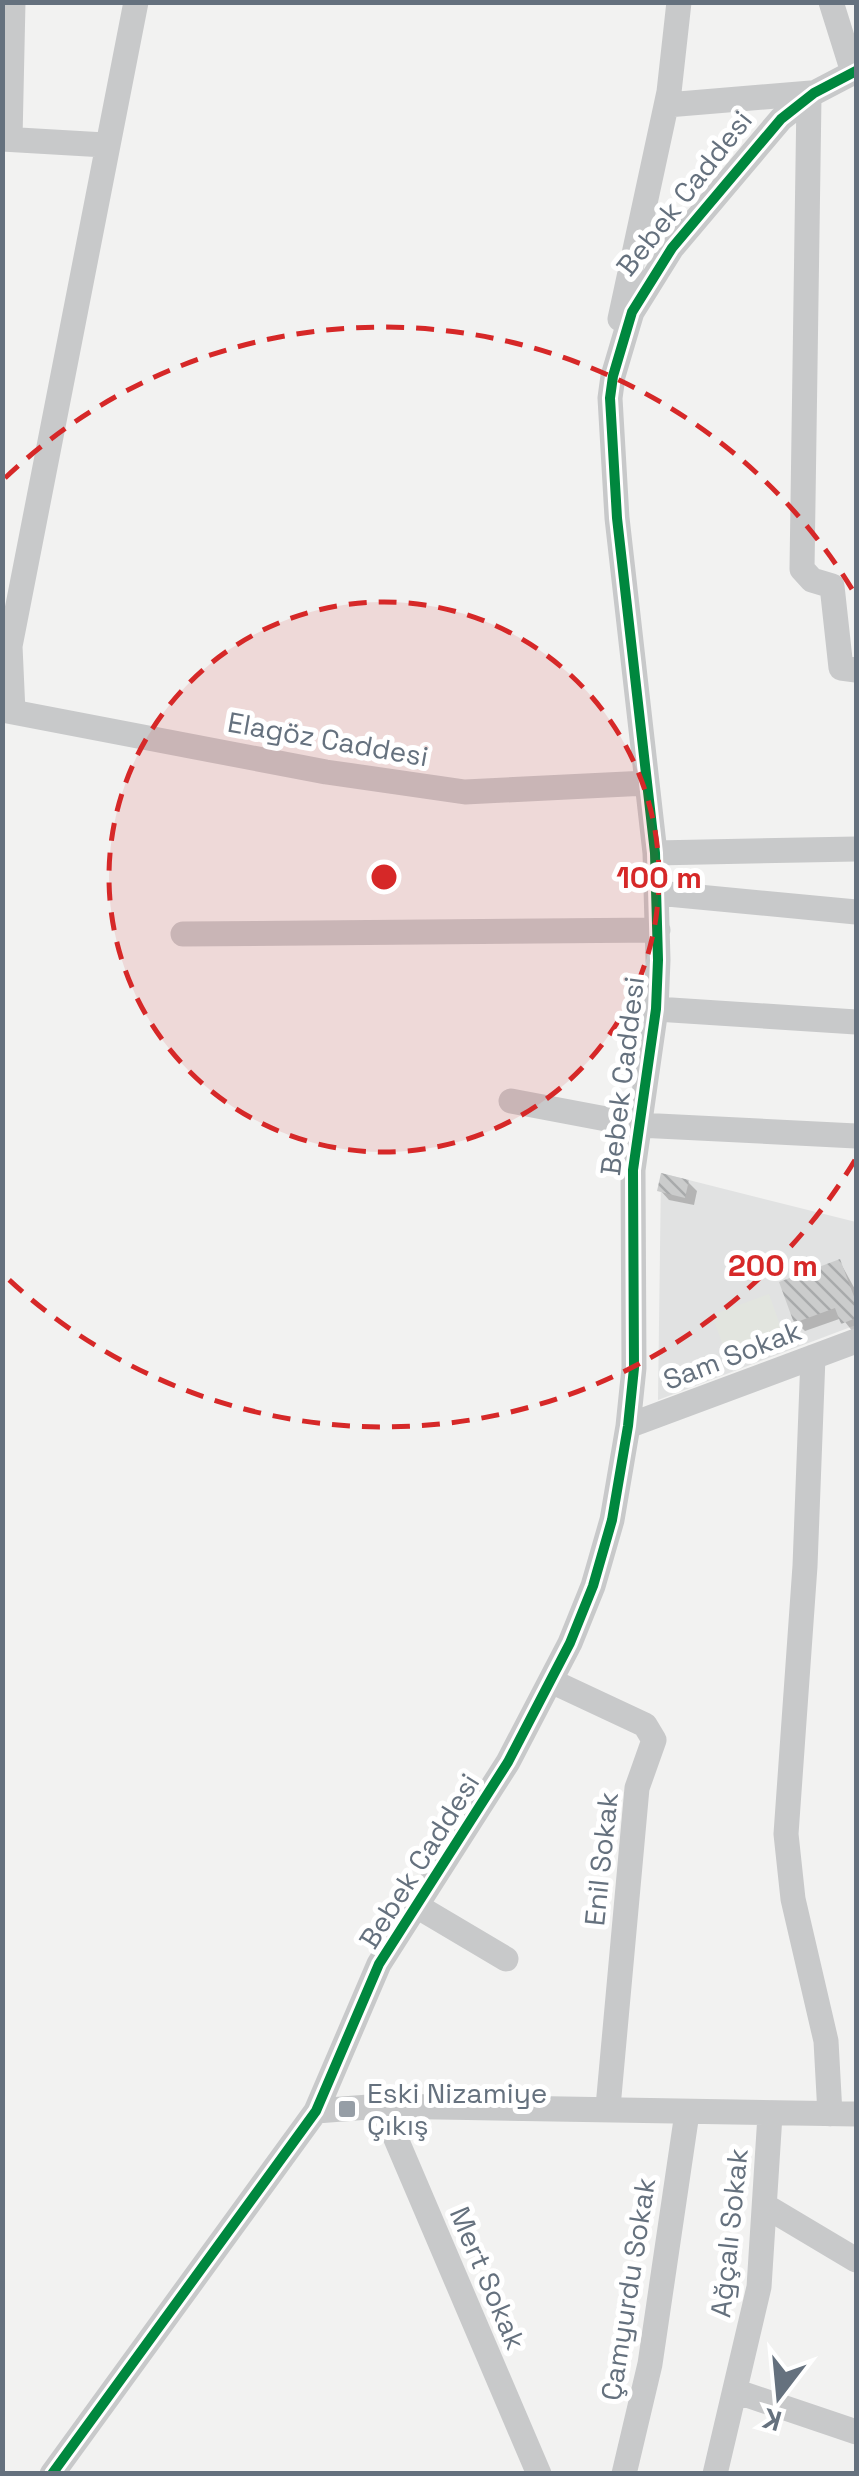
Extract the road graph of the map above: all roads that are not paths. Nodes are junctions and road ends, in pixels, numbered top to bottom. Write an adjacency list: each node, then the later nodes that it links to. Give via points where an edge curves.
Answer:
1 (14, 2): 8 (street)
2 (136, 2): 9 (street)
3 (679, 2): 7 (street)
4 (830, 2): 5 (street)
5 (855, 72): 6 (street, Bebek Caddesi)
6 (811, 95): 7 (street); 10 (street, Bebek Caddesi, via 759,141 656,268); 11 (street, via 802,569 832,586 840,668)
7 (667, 105): 10 (street, via 626,279)
8 (6, 139): 9 (street)
9 (105, 145): 12 (street, via 10,646)
10 (617, 354): 13 (street, Bebek Caddesi, via 610,398 617,518)
11 (856, 670)
12 (8, 711): 13 (street, Elagöz Caddesi, via 466,792)
13 (647, 782): 15 (street, Bebek Caddesi)
14 (856, 849): 15 (street)
15 (655, 854): 16 (street, Bebek Caddesi)
16 (657, 893): 17 (street); 18 (street, Bebek Caddesi)
17 (856, 912)
18 (658, 930): 19 (street); 20 (street, Bebek Caddesi)
19 (183, 934)
20 (656, 1009): 21 (street); 23 (street, Bebek Caddesi)
21 (856, 1022)
22 (512, 1101): 23 (street)
23 (638, 1125): 24 (street); 27 (street, Bebek Caddesi)
24 (856, 1136)
25 (856, 1341): 26 (street, Sam Sokak)
26 (813, 1357): 27 (street, Sam Sokak); 36 (street, via 786,1834 793,1900 826,2042)
27 (628, 1426): 28 (street, Bebek Caddesi, via 604,1554)
28 (551, 1681): 29 (street, Bebek Caddesi, via 481,1807); 32 (street, Enil Sokak, via 645,1725 654,1740 637,1788)
29 (415, 1905): 30 (street); 33 (street, Bebek Caddesi, via 361,2000)
30 (506, 1959)
31 (382, 2106): 32 (street); 33 (street); 43 (street, Mert Sokak)
32 (608, 2108): 34 (street)
33 (316, 2111): 42 (street, Bebek Caddesi)
34 (686, 2113): 35 (street); 44 (street, Çamyurdu Sokak, via 650,2364)
35 (770, 2114): 36 (street); 38 (street, Ağçalı Sokak)
36 (830, 2114): 37 (street)
37 (856, 2114)
38 (767, 2206): 39 (street); 40 (street, Ağçalı Sokak, via 759,2287)
39 (856, 2260)
40 (735, 2391): 41 (street); 45 (street, Ağçalı Sokak)
41 (856, 2432)
42 (52, 2474)
43 (539, 2474)
44 (624, 2474)
45 (715, 2474)

